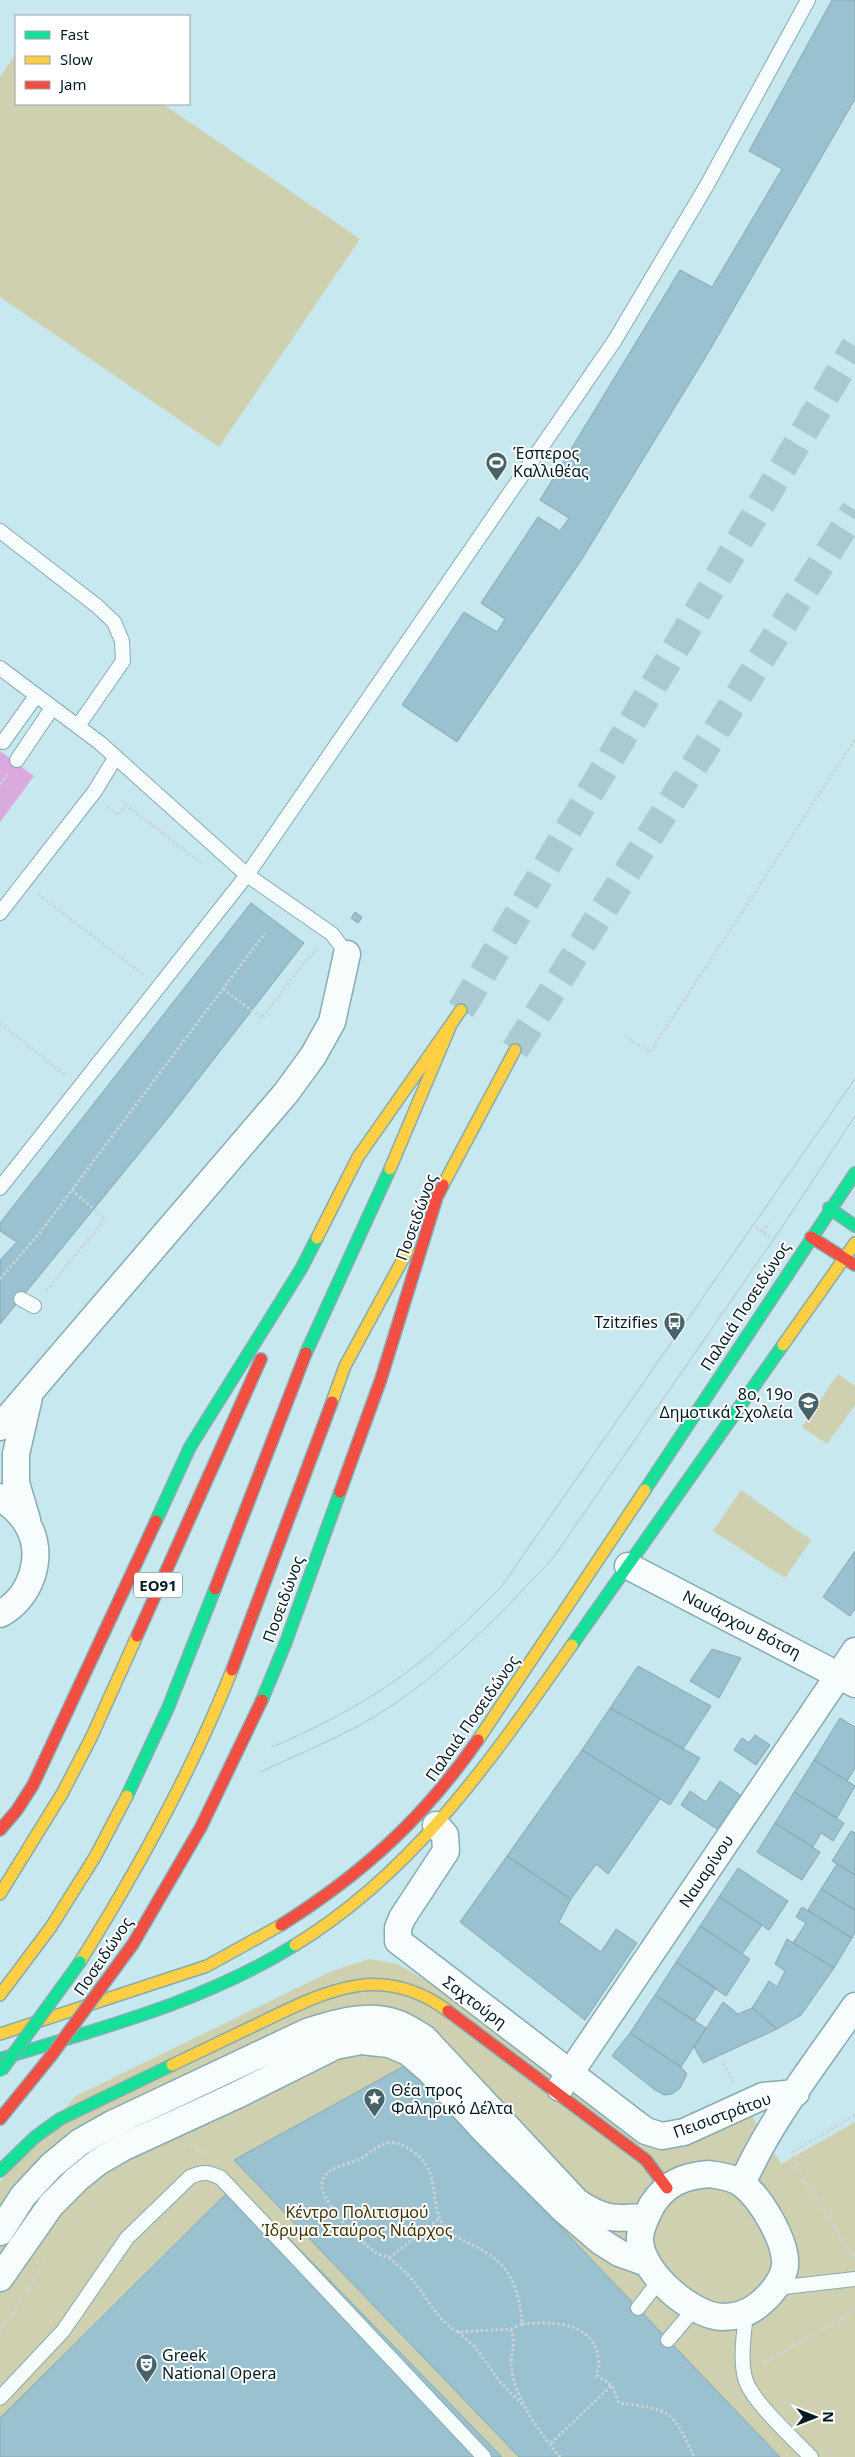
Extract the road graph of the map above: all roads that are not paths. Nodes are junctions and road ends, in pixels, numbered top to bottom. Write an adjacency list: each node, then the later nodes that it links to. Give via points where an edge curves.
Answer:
1 (808, 0): 10 (lane, via 707,185 615,340)
2 (0, 531): 6 (lane, via 97,606 114,622 119,632 123,661)
3 (0, 668): 4 (lane)
4 (36, 696): 5 (lane); 7 (lane)
5 (52, 708): 6 (lane); 9 (lane)
6 (78, 726): 8 (lane)
7 (3, 742)
8 (115, 758): 10 (lane); 11 (lane, via 95,791)
9 (17, 760)
10 (247, 875): 12 (lane, via 332,934); 17 (lane)
11 (0, 913)
12 (348, 954): 28 (street, via 332,1022 313,1056 286,1093)
13 (460, 1010): 14 (main road)
14 (450, 1027): 25 (main road, via 358,1157); 39 (main road, via 288,1397 156,1740 125,1805 52,1929)
15 (515, 1050): 18 (main road, Ποσειδώνος)
16 (855, 1173): 19 (main road)
17 (0, 1188)
18 (437, 1197): 42 (main road, bridge, via 345,1366 263,1592 220,1701 188,1770 118,1901 80,1962); 45 (main road, Ποσειδώνος, bridge, via 381,1380 260,1705 201,1827 133,1944 51,2056)
19 (829, 1208): 20 (main road); 21 (main road)
20 (855, 1226)
21 (811, 1236): 23 (main road); 41 (main road, Παλαιά Ποσειδώνος, via 500,1710 452,1778 421,1814 374,1858 331,1891 228,1956 186,1974)
22 (855, 1243): 23 (main road)
23 (844, 1258): 24 (main road); 32 (main road)
24 (855, 1265)
25 (301, 1269): 37 (main road, via 190,1447 33,1785); 38 (main road, ΕΟ91, via 92,1736 54,1808)
26 (21, 1299): 27 (lane)
27 (34, 1306)
28 (30, 1391): 29 (street); 31 (street, via 16,1454 16,1483)
29 (0, 1427)
30 (0, 1497): 31 (street, via 16,1509)
31 (28, 1525): 33 (street, via 36,1562 31,1580 21,1597)
32 (628, 1566): 35 (street, Ναυάρχου Βότση); 36 (main road, via 467,1790)
33 (0, 1614)
34 (855, 1651): 35 (street, Ναυαρίνου)
35 (847, 1679): 43 (street, Ναυαρίνου)
36 (436, 1825): 42 (main road, via 358,1902 267,1963 179,2002); 43 (street, Σαχτούρη, via 445,1835 446,1851 402,1918 398,1942)
37 (0, 1830)
38 (0, 1894)
39 (0, 1995)
40 (855, 2006): 44 (street)
41 (0, 2034)
42 (0, 2067)
43 (564, 2083): 46 (street, Σαχτούρη, via 646,2131); 47 (main road, via 411,1988 371,1982 312,1998 60,2119 35,2137); 49 (main road, via 646,2160)
44 (796, 2093): 46 (street, Πεισιστράτου, via 763,2096 684,2132); 48 (street, via 752,2161)
45 (0, 2118)
46 (662, 2136)
47 (0, 2172)
48 (742, 2184): 49 (street, via 727,2177 690,2175); 55 (street, via 772,2221 782,2244 785,2266)
49 (667, 2188): 50 (street, via 657,2197)
50 (646, 2217): 51 (street, via 596,2215 577,2202 424,2038 396,2023 366,2019 307,2032 80,2142 23,2196); 52 (street, via 640,2240)
51 (0, 2232)
52 (653, 2272): 53 (street, via 600,2240 565,2211 408,2052 389,2044 361,2041 335,2046 98,2162 52,2205); 56 (lane); 57 (street)
53 (0, 2278)
54 (855, 2279): 55 (lane)
55 (776, 2288): 58 (street)
56 (638, 2308)
57 (695, 2308): 58 (street, via 721,2317); 59 (lane)
58 (746, 2314): 62 (lane, via 746,2380 753,2395)
59 (668, 2340)
60 (0, 2398): 61 (lane, via 63,2331 127,2238 190,2177 210,2172 222,2178)
61 (484, 2457)
62 (812, 2457)

